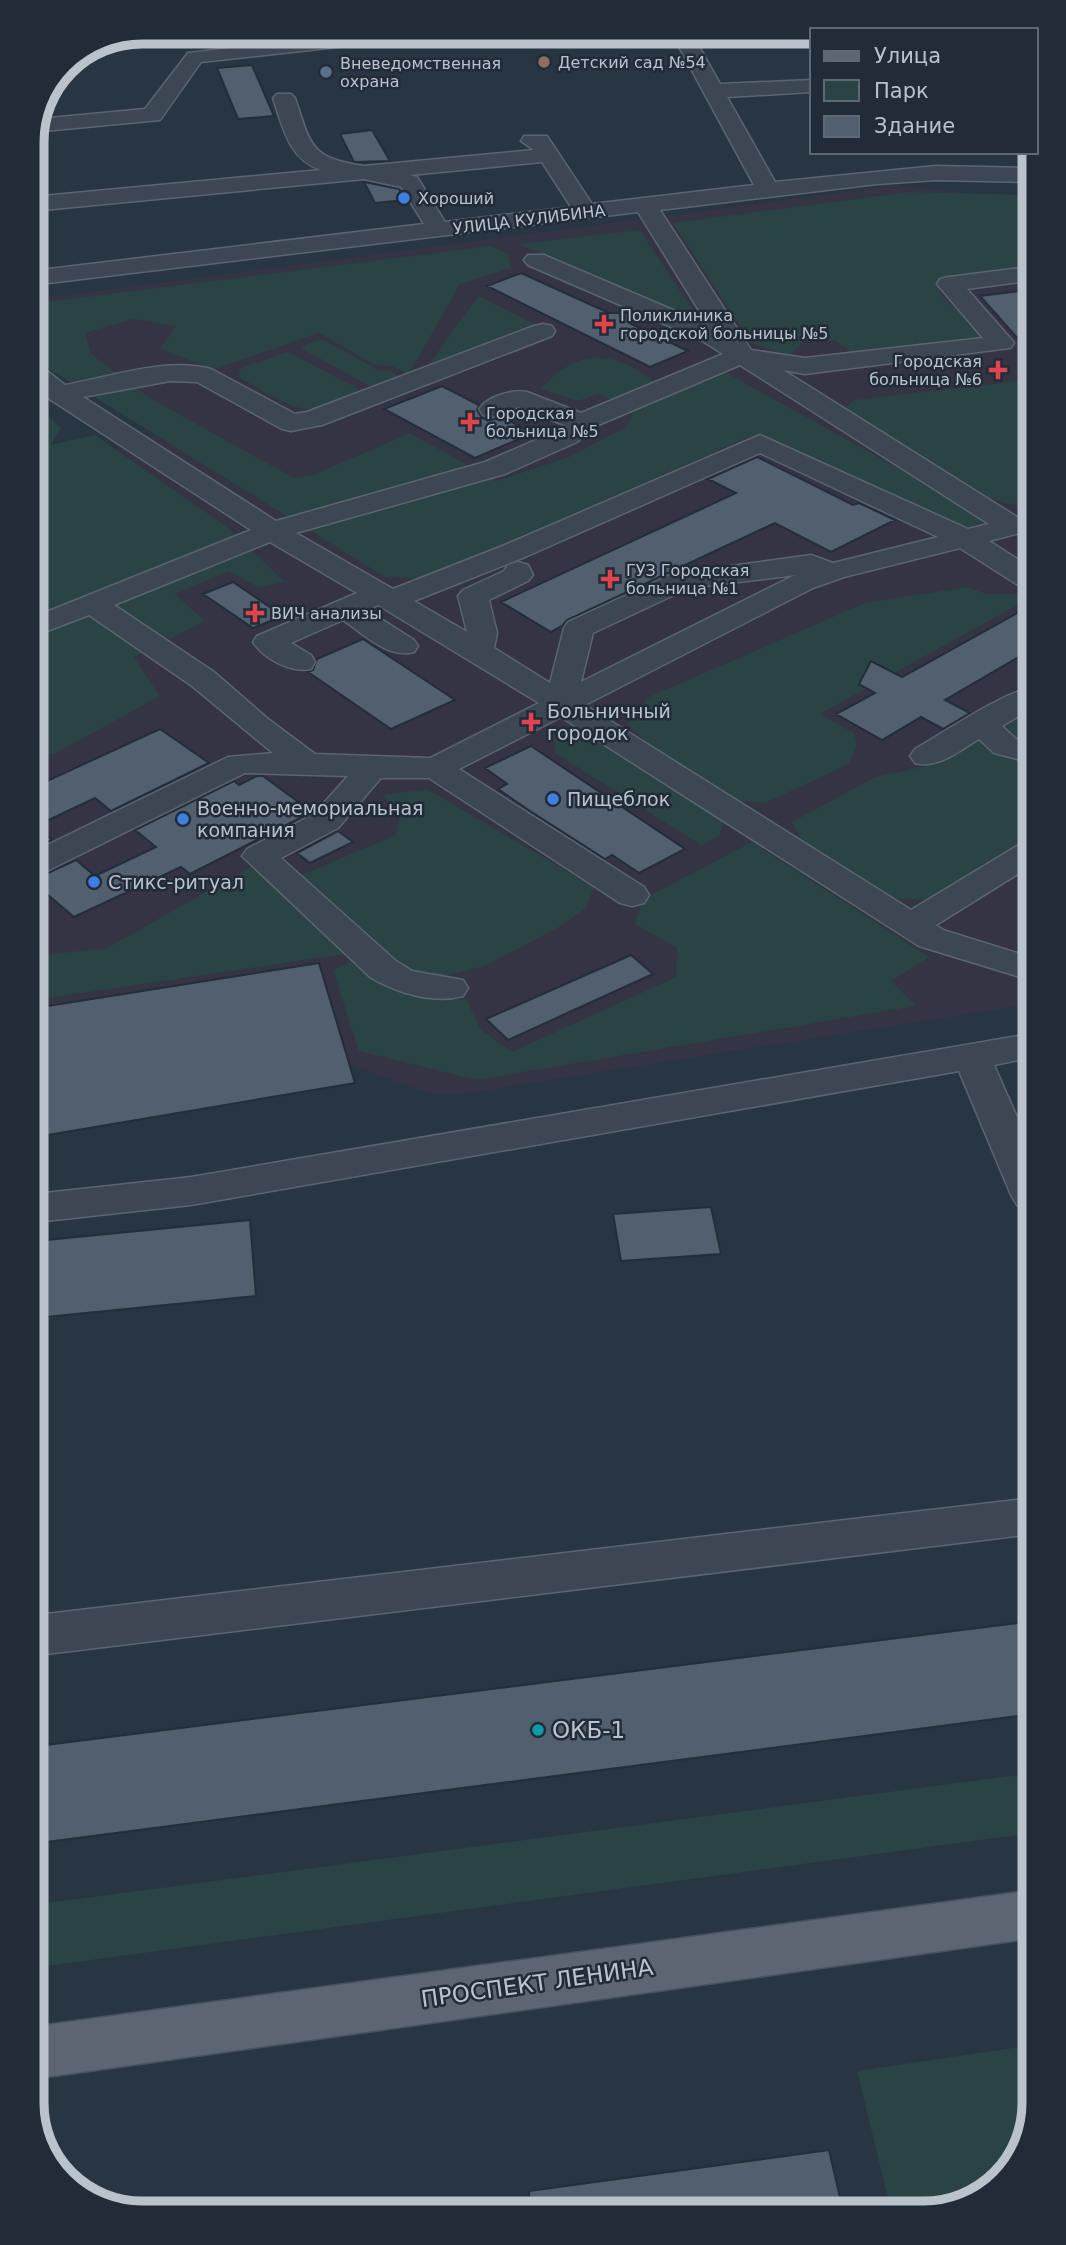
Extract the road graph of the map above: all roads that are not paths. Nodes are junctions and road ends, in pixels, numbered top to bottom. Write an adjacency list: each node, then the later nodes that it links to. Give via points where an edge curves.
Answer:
1 (311, 44): 6 (street, via 195,57 152,115)
2 (688, 44): 4 (street)
3 (810, 86): 4 (street)
4 (715, 90): 13 (street)
5 (284, 98): 9 (street, via 302,146)
6 (46, 125)
7 (898, 154): 11 (street)
8 (548, 156): 9 (street, via 538,141); 10 (street); 16 (street)
9 (323, 163): 10 (street)
10 (370, 174): 14 (street); 17 (street, via 409,182)
11 (918, 174): 12 (street, УЛИЦА КУЛИБИНА); 13 (street, УЛИЦА КУЛИБИНА)
12 (1022, 175)
13 (768, 190): 15 (street, УЛИЦА КУЛИБИНА)
14 (44, 203)
15 (645, 205): 16 (street, УЛИЦА КУЛИБИНА); 23 (street)
16 (586, 212): 17 (street, УЛИЦА КУЛИБИНА)
17 (434, 222): 18 (street); 21 (street, УЛИЦА КУЛИБИНА)
18 (44, 256)
19 (536, 260): 23 (street, via 710,335)
20 (1022, 275): 23 (street, via 949,284 1001,343 805,366)
21 (44, 276)
22 (543, 331): 25 (street, via 292,423 202,374 170,373)
23 (740, 356): 27 (street); 28 (street)
24 (44, 381): 25 (street)
25 (60, 394): 29 (street)
26 (492, 409): 27 (street, via 519,398)
27 (582, 422): 29 (street, via 568,436 495,468)
28 (1020, 524): 30 (street)
29 (272, 531): 34 (street); 36 (street)
30 (964, 538): 31 (street, via 760,443); 32 (street); 33 (street)
31 (515, 551): 34 (street); 35 (street, via 518,575)
32 (834, 571): 43 (street, via 803,582); 43 (street, via 811,564 682,580 579,628)
33 (1022, 575)
34 (387, 596): 35 (street); 37 (street); 40 (street)
35 (473, 597): 40 (street, via 482,633)
36 (92, 604): 38 (street); 47 (street, via 203,679)
37 (346, 609): 39 (street); 41 (street, via 268,642)
38 (44, 623)
39 (403, 646)
40 (478, 651): 43 (street)
41 (300, 662)
42 (1022, 700): 44 (street)
43 (560, 706): 48 (street); 53 (street)
44 (981, 724): 45 (street, via 1004,747); 46 (street)
45 (1022, 751)
46 (926, 757)
47 (309, 764): 49 (street); 51 (street, via 239,764)
48 (436, 768): 49 (street); 52 (street)
49 (371, 769): 55 (street, via 326,821 260,856 383,970 403,981)
50 (1022, 857): 53 (street)
51 (44, 860)
52 (632, 895)
53 (911, 925): 54 (street, via 931,938)
54 (1022, 966)
55 (450, 988)
56 (1022, 1047): 57 (street)
57 (971, 1055): 58 (street); 59 (street, via 191,1191)
58 (1022, 1174)
59 (44, 1207)
60 (1022, 1517): 61 (street)
61 (44, 1634)
62 (1022, 1916): 63 (main road, ПРОСПЕКТ ЛЕНИНА)
63 (44, 2051)

